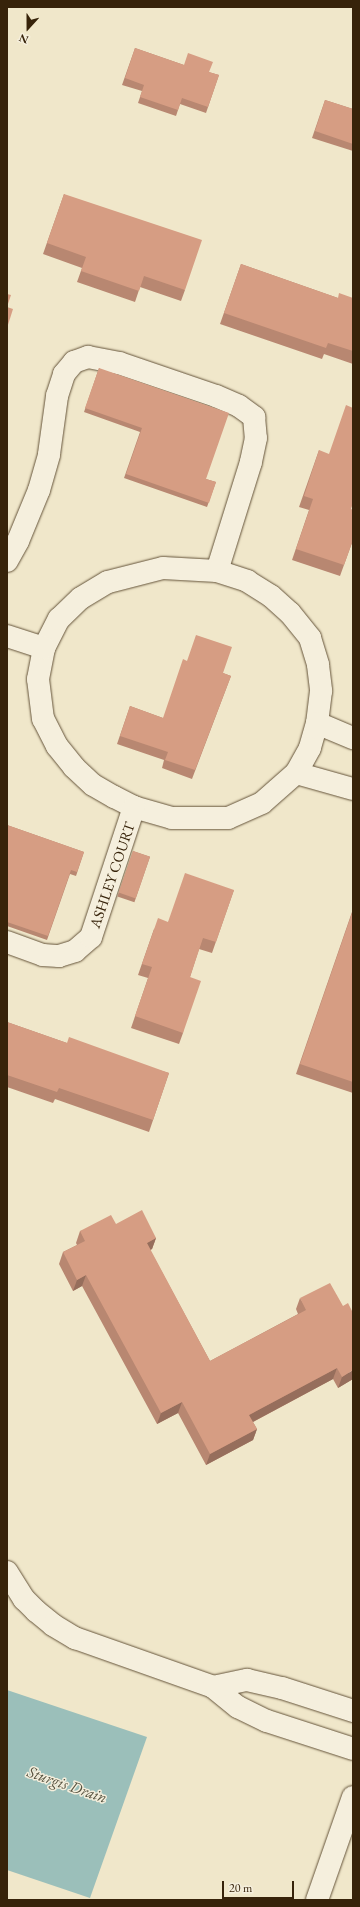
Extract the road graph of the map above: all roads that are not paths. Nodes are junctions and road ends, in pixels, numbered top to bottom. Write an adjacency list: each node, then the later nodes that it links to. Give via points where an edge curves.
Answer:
1 (7, 561): 2 (street, via 39,490 49,454 57,396 64,374 74,362 88,357 119,363 216,396 239,406 254,417 256,438 251,462)
2 (217, 571): 4 (street, ASHLEY COURT, via 163,568 108,582 70,607 50,633); 5 (street, ASHLEY COURT, via 247,581 272,596 310,638 321,691)
3 (7, 636): 4 (street)
4 (44, 648): 9 (street, ASHLEY COURT, via 38,679 39,701 43,719 57,746 93,785)
5 (317, 722): 6 (street); 7 (street, ASHLEY COURT, via 310,748)
6 (353, 738)
7 (296, 773): 8 (street); 9 (street, ASHLEY COURT, via 262,803 228,818 172,818)
8 (353, 789)
9 (134, 807): 10 (street, ASHLEY COURT, via 91,937 75,951 59,956 43,955)
10 (7, 942)
11 (7, 1572): 12 (street, via 24,1599 64,1632)
12 (213, 1687): 13 (street, via 247,1680 282,1688); 14 (street, via 238,1707 267,1721)
13 (353, 1711)
14 (353, 1749)
15 (353, 1797): 16 (street)
16 (318, 1900)

